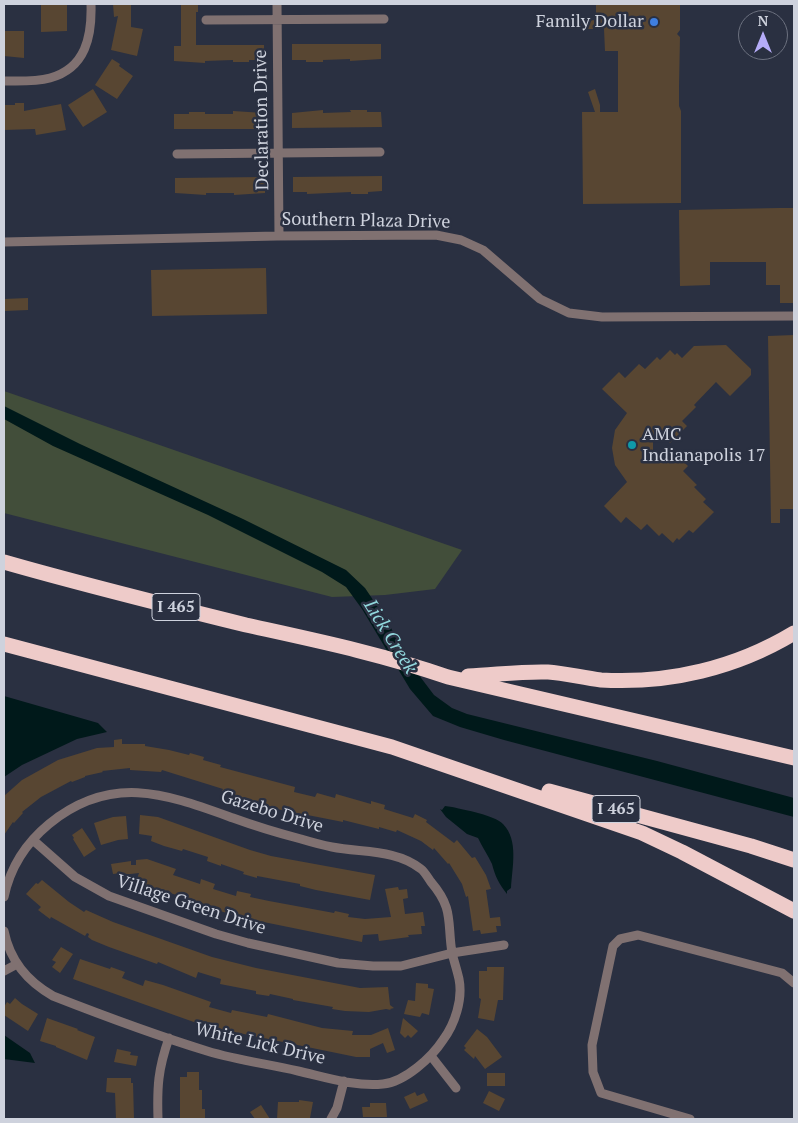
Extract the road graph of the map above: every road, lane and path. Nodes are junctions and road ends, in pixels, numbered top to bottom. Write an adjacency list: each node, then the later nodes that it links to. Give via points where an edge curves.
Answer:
1 (91, 4): 6 (street, via 87,43 73,64 51,78)
2 (277, 4): 5 (street, Declaration Drive)
3 (384, 18): 5 (street)
4 (206, 20): 5 (street)
5 (277, 20): 8 (street, Declaration Drive)
6 (4, 81)
7 (380, 152): 8 (street)
8 (278, 153): 9 (street); 10 (street, Declaration Drive)
9 (177, 154)
10 (279, 236): 11 (street, Southern Plaza Drive); 12 (street, Southern Plaza Drive, via 436,235 461,240 483,250 540,299 569,314 602,317)
11 (4, 242)
12 (794, 316)
13 (4, 562): 16 (highway, I 465, via 350,649)
14 (794, 633): 16 (highway, via 727,664 674,677 602,680 549,672)
15 (4, 644): 18 (highway, I 465, via 392,747)
16 (448, 677): 17 (highway, I 465)
17 (794, 758)
18 (436, 762): 20 (highway, I 465, via 603,805); 22 (highway, via 642,833)
19 (33, 840): 21 (street, via 17,862); 25 (street, Village Green Drive, via 75,877 96,890 248,943 338,964 373,966 401,966); 25 (street, Gazebo Drive, via 56,818 84,802 118,793 147,793 182,800 273,832 332,847 401,857 421,870 442,894 450,916)
20 (794, 860)
21 (4, 896)
22 (794, 911)
23 (4, 931): 26 (street, White Lick Drive)
24 (504, 945): 25 (street, Village Green Drive)
25 (452, 953): 30 (street, White Lick Drive, via 460,984 456,1018)
26 (17, 964): 27 (street); 29 (street, White Lick Drive, via 35,985 53,996)
27 (4, 971)
28 (794, 982): 35 (street, via 782,973 638,935 620,939 613,946 592,1046 593,1072 601,1093)
29 (169, 1038): 31 (street, White Lick Drive, via 210,1052); 33 (street, via 158,1080)
30 (431, 1056): 31 (street, White Lick Drive, via 386,1084); 32 (street)
31 (344, 1081): 34 (street)
32 (456, 1088)
33 (158, 1119)
34 (331, 1119)
35 (690, 1119)

